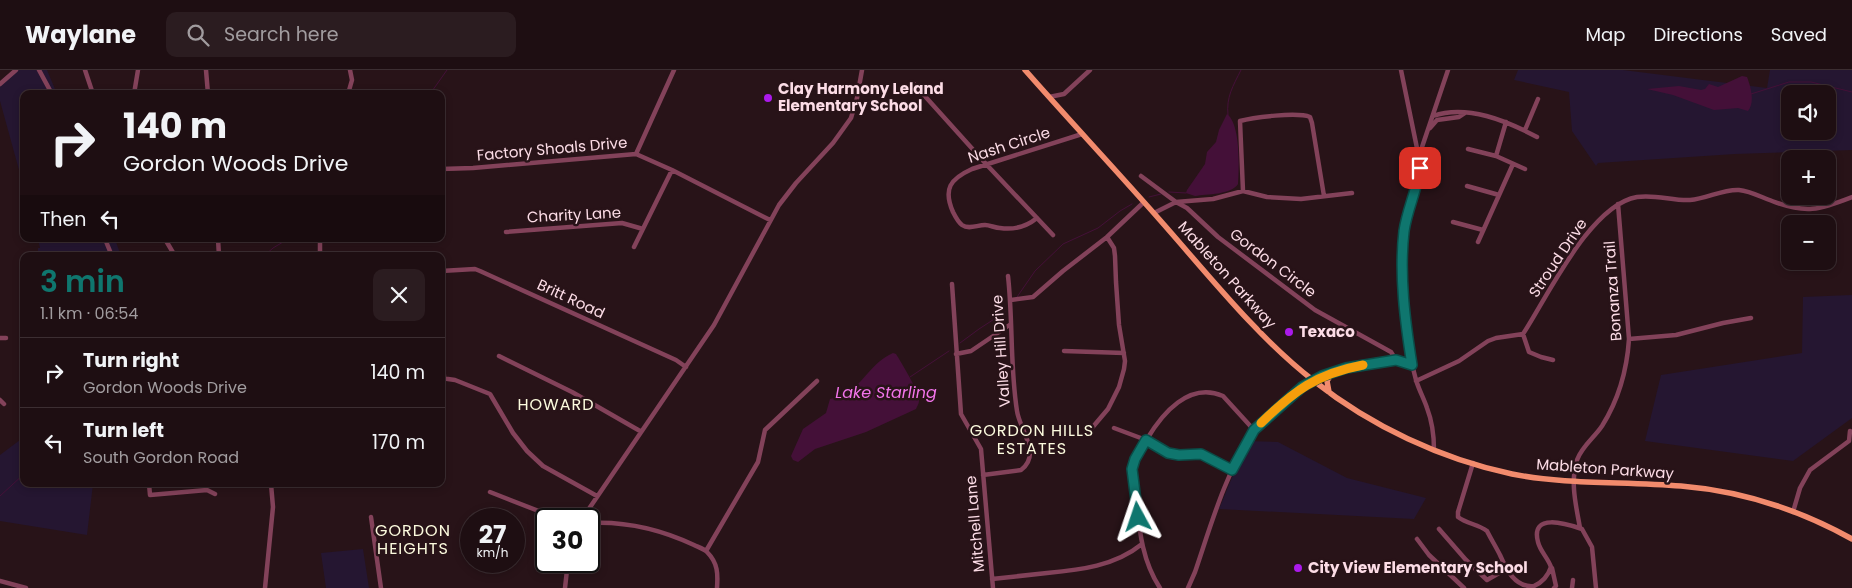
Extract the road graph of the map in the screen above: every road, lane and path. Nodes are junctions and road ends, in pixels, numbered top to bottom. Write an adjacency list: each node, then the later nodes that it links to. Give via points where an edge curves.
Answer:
1 (39, 70): 15 (street)
2 (85, 70): 16 (street)
3 (138, 70): 17 (street)
4 (206, 70): 18 (street)
5 (350, 70): 19 (street)
6 (674, 70): 28 (street)
7 (862, 70): 48 (street, via 851,118 833,144 786,195)
8 (1025, 70): 20 (main road, Mableton Parkway)
9 (1090, 70): 20 (street, via 1061,96)
10 (1401, 70): 30 (street)
11 (1448, 70): 22 (street)
12 (14, 71): 13 (street)
13 (0, 84)
14 (914, 84): 31 (street)
15 (50, 90)
16 (92, 90)
17 (135, 90)
18 (208, 90)
19 (349, 90)
20 (1049, 97): 25 (main road, Mableton Parkway)
21 (1538, 99): 24 (street)
22 (1435, 118): 23 (street, via 1459,117 1466,112); 30 (street)
23 (1506, 122): 24 (street); 29 (street)
24 (1525, 130): 26 (street)
25 (1082, 134): 31 (street, Nash Circle); 43 (main road, Mableton Parkway)
26 (1537, 136)
27 (1468, 149): 29 (street)
28 (636, 154): 33 (street, Factory Shoals Drive); 35 (street, Factory Shoals Drive)
29 (1496, 156): 32 (street)
30 (1419, 158): 73 (street, via 1417,186 1405,225 1402,252)
31 (986, 164): 47 (street); 47 (street, Nash Circle, via 957,176 951,183 950,203 960,223 969,228 985,225 1002,229 1026,226)
32 (1513, 164): 34 (street); 40 (street)
33 (445, 169)
34 (1525, 169)
35 (672, 170): 48 (street, Factory Shoals Drive); 50 (street)
36 (1141, 176): 44 (street, Gordon Circle)
37 (1468, 186): 40 (street)
38 (1244, 191): 41 (street, via 1267,197 1301,199); 41 (street, via 1240,121 1299,115 1310,117 1312,123); 44 (street, via 1214,200)
39 (1352, 193): 41 (street)
40 (1499, 195): 51 (street)
41 (1324, 196)
42 (1852, 197): 45 (street, Stroud Drive, via 1808,210 1739,190 1689,200 1637,197)
43 (1144, 202): 46 (main road, Mableton Parkway); 54 (street)
44 (1176, 202): 46 (street); 71 (street, Gordon Circle, via 1315,310 1391,352)
45 (1618, 204): 63 (street, Stroud Drive, via 1594,224); 66 (street, Bonanza Trail)
46 (1154, 213): 78 (main road, Mableton Parkway, via 1266,337)
47 (1037, 218): 53 (street)
48 (770, 220): 74 (street, via 714,325)
49 (1453, 222): 51 (street)
50 (643, 229): 52 (street, Charity Lane, via 622,223); 56 (street)
51 (1483, 230): 55 (street)
52 (506, 232)
53 (1053, 235)
54 (1107, 237): 60 (street, via 1033,297); 69 (street, via 1116,256)
55 (1478, 242)
56 (634, 247)
57 (445, 272): 74 (street, Britt Road, via 480,270)
58 (1008, 276): 60 (street, Valley Hill Drive)
59 (952, 284): 68 (street, Mitchell Lane)
60 (1011, 300): 62 (street, Valley Hill Drive)
61 (1751, 318): 66 (street, via 1676,335)
62 (1011, 324): 68 (street, via 971,351); 90 (street, Valley Hill Drive, via 1017,412 1030,458 1021,470)
63 (1523, 334): 72 (street, via 1529,352); 79 (street, via 1488,341 1459,361)
64 (0, 338): 65 (street)
65 (6, 338)
66 (1630, 339): 91 (street, Bonanza Trail, via 1616,398 1601,427 1580,453)
67 (1064, 351): 69 (street)
68 (956, 354): 90 (street, Mitchell Lane, via 961,414 981,450)
69 (1124, 354): 85 (street, via 1124,369 1117,392 1108,409)
70 (499, 356): 83 (street)
71 (1396, 360): 73 (street); 75 (street)
72 (1553, 360)
73 (1412, 365): 79 (street)
74 (686, 367): 83 (street)
75 (1332, 373): 78 (street); 80 (main road, via 1327,381)
76 (445, 379): 96 (street, via 490,394 527,451 543,466)
77 (817, 381): 107 (street, via 765,430 758,462)
78 (1313, 381): 80 (main road, Mableton Parkway); 82 (street)
79 (1416, 381): 87 (street, via 1428,408)
80 (1329, 392): 87 (main road, Mableton Parkway, via 1384,427)
81 (1114, 428): 86 (street)
82 (1254, 430): 86 (street, via 1223,396 1203,393 1183,399 1166,412); 89 (street)
83 (640, 431): 96 (street)
84 (1850, 431): 99 (street, via 1849,441 1810,470 1800,488)
85 (1086, 435)
86 (1146, 440): 89 (street, via 1168,453 1201,454); 106 (street, via 1132,469)
87 (1434, 450): 88 (main road, Mableton Parkway)
88 (1473, 463): 91 (main road, Mableton Parkway, via 1511,474); 109 (street, via 1458,518 1487,531)
89 (1232, 470): 123 (street)
90 (983, 475): 111 (street, Mitchell Lane)
91 (1573, 482): 99 (main road, Mableton Parkway, via 1701,488 1747,497); 102 (street)
92 (149, 487): 95 (street, via 150,495 207,490)
93 (271, 487): 117 (street)
94 (490, 492): 98 (street)
95 (215, 494)
96 (597, 496): 97 (street)
97 (589, 508)
98 (535, 510)
99 (1793, 512): 105 (main road, Mableton Parkway)
100 (371, 517): 118 (street)
101 (600, 523): 107 (street, via 640,526)
102 (1580, 528): 108 (street, via 1550,522 1540,526 1537,542); 128 (street, via 1592,547)
103 (1439, 529): 109 (street, via 1487,580)
104 (1417, 539): 124 (street)
105 (1852, 539)
106 (1142, 544): 111 (street, via 1095,567); 122 (street, via 1148,566)
107 (706, 551): 120 (street, via 716,566)
108 (1552, 567): 115 (street); 126 (street, via 1540,584)
109 (1506, 569): 114 (street)
110 (567, 573): 119 (street)
111 (992, 579): 121 (street, Mitchell Lane)
112 (1573, 580): 127 (street)
113 (0, 581): 116 (street)
114 (1517, 584): 125 (street); 126 (street)
115 (1557, 587)
116 (26, 588)
117 (265, 588)
118 (381, 588)
119 (565, 588)
120 (716, 588)
121 (993, 588)
122 (1160, 588)
123 (1188, 588)
124 (1464, 588)
125 (1511, 588)
126 (1530, 588)
127 (1572, 588)
128 (1596, 588)

